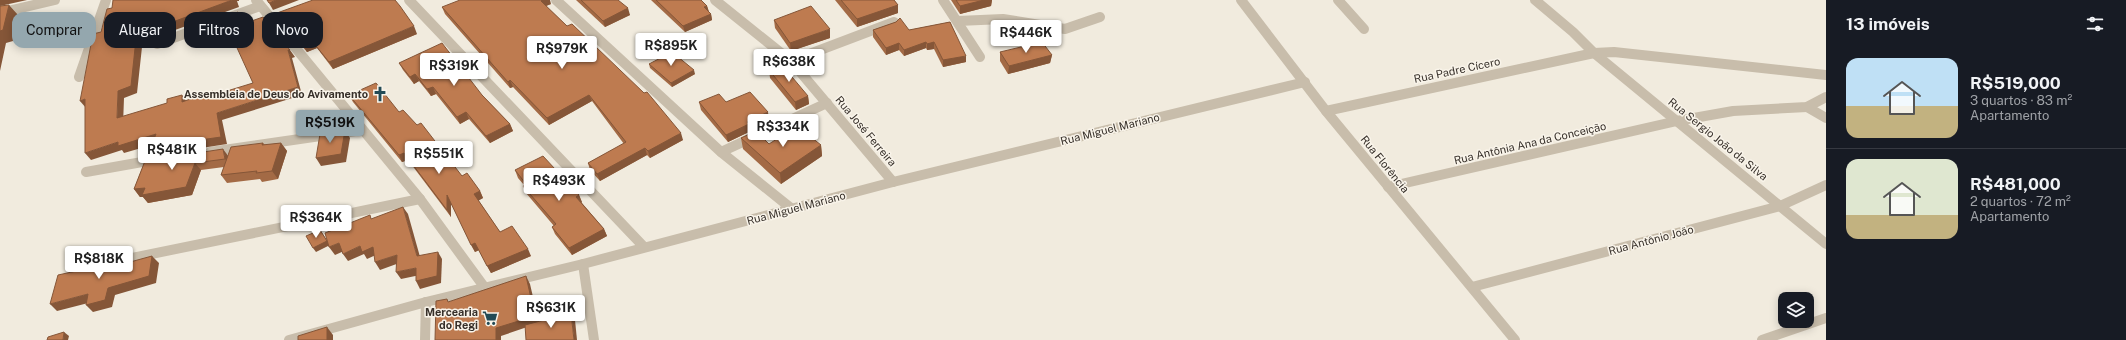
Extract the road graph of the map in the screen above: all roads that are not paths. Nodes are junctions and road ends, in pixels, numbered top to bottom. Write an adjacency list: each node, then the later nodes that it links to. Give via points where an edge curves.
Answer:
1 (55, 0): 11 (street)
2 (106, 0): 21 (street)
3 (408, 0): 41 (street)
4 (556, 0): 30 (street)
5 (715, 0): 19 (street, Rua José Ferreira)
6 (943, 0): 13 (street)
7 (1241, 0): 22 (street, Rua Florência)
8 (1338, 0): 15 (street)
9 (1535, 0): 17 (street, Rua Sergio João da Silva)
10 (258, 3): 16 (street); 29 (street, via 273,17)
11 (0, 13)
12 (1100, 17): 13 (street, via 1065,30 1003,19)
13 (958, 21): 18 (street)
14 (894, 22): 19 (street)
15 (1364, 29)
16 (176, 36)
17 (1594, 53): 20 (street, Rua Padre Cícero, via 1629,52); 26 (street, Rua Padre Cícero); 28 (street, Rua Sergio João da Silva)
18 (980, 57)
19 (791, 61): 24 (street, Rua José Ferreira)
20 (1826, 75)
21 (79, 77)
22 (1305, 82): 26 (street, Rua Florência); 34 (street, Rua Miguel Mariano)
23 (1826, 97): 25 (street)
24 (827, 103): 30 (street); 34 (street, Rua José Ferreira)
25 (1807, 107): 27 (street); 28 (street, Rua Antônia Ana da Conceição, via 1733,111)
26 (1326, 111): 36 (street, Rua Florência)
27 (1826, 118)
28 (1677, 121): 36 (street, Rua Antônia Ana da Conceição); 38 (street, Rua Sergio João da Silva)
29 (362, 130): 31 (street); 37 (street)
30 (720, 152): 39 (street)
31 (197, 154)
32 (167, 158): 33 (street)
33 (86, 172)
34 (892, 182): 39 (street, Rua Miguel Mariano)
35 (1826, 185): 38 (street, Rua Antônio João)
36 (1388, 187): 44 (street, Rua Florência)
37 (420, 198): 42 (street, via 83,268); 45 (street)
38 (1780, 206): 40 (street, Rua Sergio João da Silva); 44 (street, Rua Antônio João)
39 (792, 209): 41 (street, Rua Miguel Mariano)
40 (1826, 244)
41 (644, 246): 43 (street, Rua Miguel Mariano)
42 (73, 253)
43 (583, 264): 45 (street, Rua Miguel Mariano); 50 (street)
44 (1472, 287): 51 (street, Rua Florência)
45 (485, 288): 46 (street, Rua Miguel Mariano)
46 (426, 302): 48 (street, Rua Miguel Mariano); 49 (street)
47 (1826, 318): 52 (street)
48 (288, 340)
49 (425, 340)
50 (594, 340)
51 (1515, 340)
52 (1762, 340)

